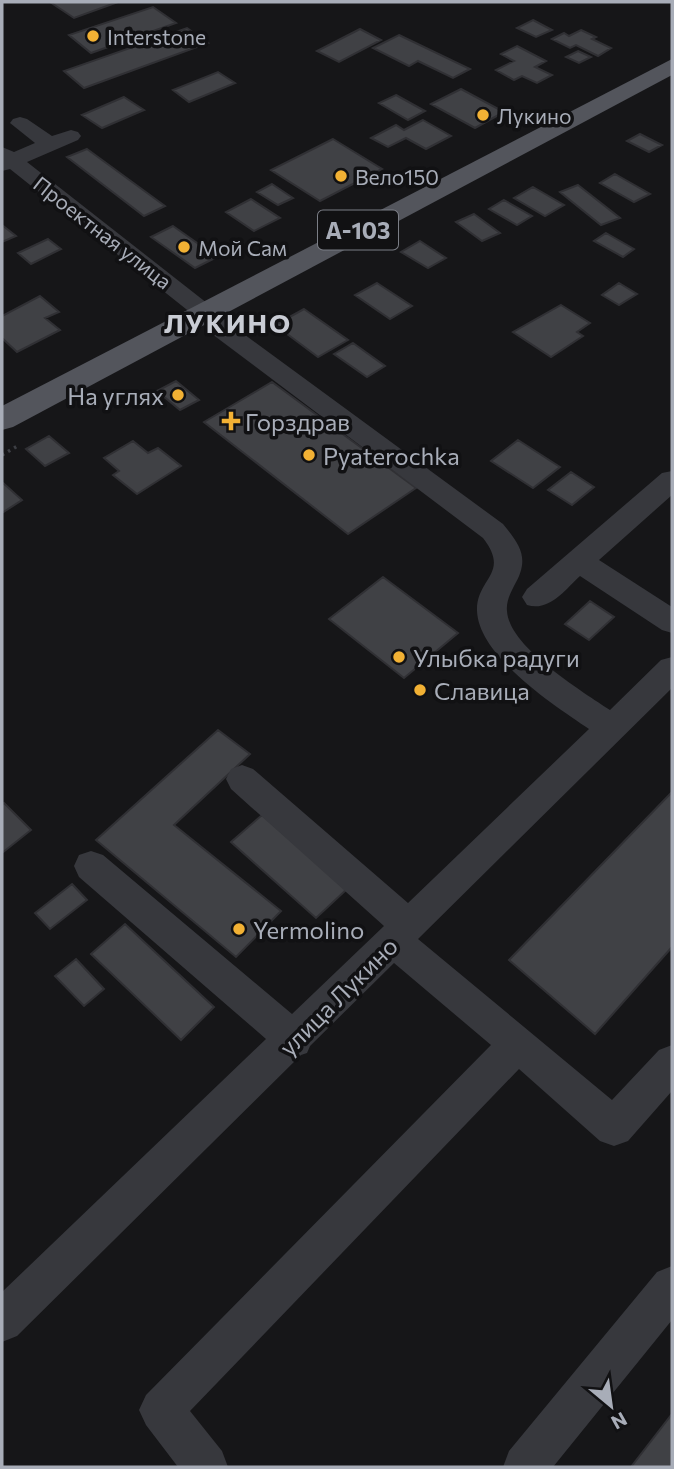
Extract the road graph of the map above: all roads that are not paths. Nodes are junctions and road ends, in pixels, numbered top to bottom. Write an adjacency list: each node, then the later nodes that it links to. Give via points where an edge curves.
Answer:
1 (672, 66): 6 (main road, А-103)
2 (20, 123): 4 (street)
3 (71, 136): 4 (street)
4 (51, 145): 5 (street)
5 (5, 159): 6 (street, Проектная улица)
6 (204, 312): 7 (main road, А-103); 13 (street, Проектная улица, via 221,330 506,544 510,561 491,612 495,625 523,660)
7 (2, 419)
8 (672, 480): 9 (street)
9 (578, 560): 10 (street); 11 (street)
10 (537, 597)
11 (672, 622)
12 (672, 669): 13 (street, улица Лукино)
13 (612, 728): 16 (street, улица Лукино)
14 (242, 779): 16 (street)
15 (91, 866): 17 (street)
16 (401, 933): 17 (street, улица Лукино); 18 (street)
17 (294, 1040): 21 (street, улица Лукино)
18 (518, 1044): 19 (street, via 614,1127); 22 (street, via 161,1410)
19 (672, 1063)
20 (672, 1287): 23 (street)
21 (2, 1321)
22 (206, 1467)
23 (525, 1467)

